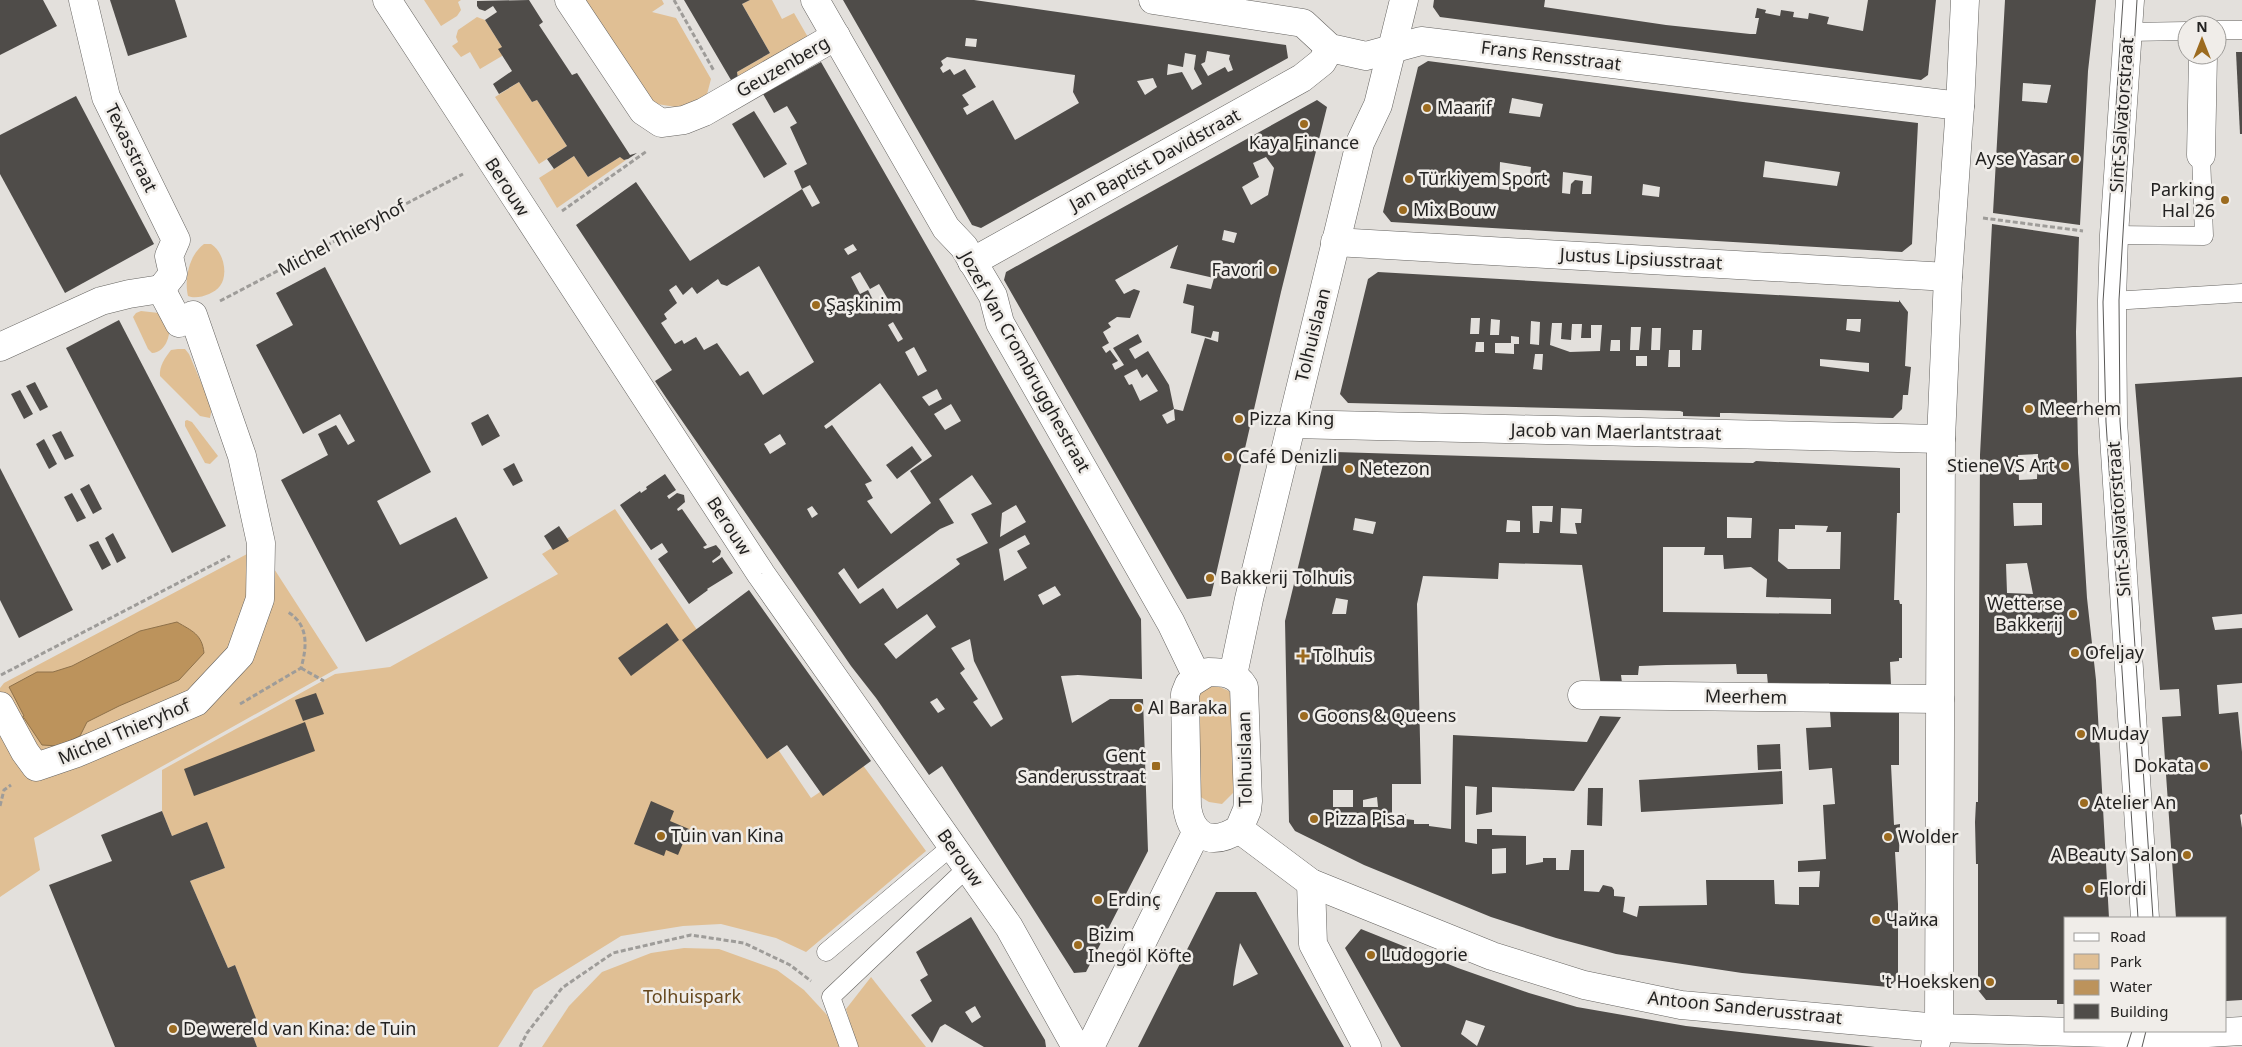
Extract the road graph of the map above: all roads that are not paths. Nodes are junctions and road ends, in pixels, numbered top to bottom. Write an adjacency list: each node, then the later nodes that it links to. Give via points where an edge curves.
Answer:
1 (82, 0): 23 (street, Texasstraat, via 106,97 176,240 169,256 173,274)
2 (387, 0): 36 (street, Berouw, via 761,574)
3 (569, 0): 13 (street, Geuzenberg, via 643,111 661,123 684,120)
4 (815, 0): 13 (street, Jozef Van Crombrugghestraat)
5 (1154, 0): 14 (street, via 1303,23)
6 (1404, 0): 15 (street, Tolhuislaan)
7 (1965, 0): 17 (street)
8 (2130, 0): 12 (street, Sint-Salvatorstraat)
9 (2227, 30): 10 (lane)
10 (2242, 30)
11 (2177, 31): 12 (lane)
12 (2127, 32): 19 (street, Sint-Salvatorstraat)
13 (836, 36): 21 (street, Jozef Van Crombrugghestraat, via 946,228 964,247)
14 (1330, 48): 15 (street, Frans Rensstraat, via 1366,56); 21 (street, Jan Baptist Davidstraat, via 1322,62 1302,78)
15 (1392, 49): 17 (street, Frans Rensstraat, via 1421,40); 20 (street, Tolhuislaan, via 1378,106 1360,143)
16 (2203, 65): 18 (street)
17 (1960, 106): 22 (street)
18 (2201, 155): 19 (lane, via 2204,236)
19 (2114, 235): 25 (street, Sint-Salvatorstraat)
20 (1335, 242): 22 (street, Justus Lipsiusstraat); 27 (street, Tolhuislaan)
21 (972, 262): 30 (street, Jozef Van Crombrugghestraat, via 993,296 1000,323 1171,622)
22 (1948, 277): 28 (street)
23 (161, 289): 26 (street, via 101,301); 33 (street, Michel Thieryhof, via 179,323 193,315 242,456 261,542 260,599 240,655 196,702 36,768)
24 (2242, 293): 25 (lane)
25 (2112, 301): 39 (street, Sint-Salvatorstraat, via 2113,422)
26 (0, 347)
27 (1291, 424): 28 (street, Jacob van Maerlantstraat); 29 (street, Tolhuislaan)
28 (1941, 439): 32 (street)
29 (1233, 675): 30 (street, via 1208,672); 34 (street, Tolhuislaan, via 1244,688 1248,801)
30 (1197, 678): 35 (street, via 1189,684 1186,694 1186,808 1189,821)
31 (1582, 695): 32 (street, Meerhem)
32 (1940, 699): 44 (street)
33 (0, 706)
34 (1239, 829): 35 (street, Tolhuislaan, via 1221,838 1207,838); 38 (street, Antoon Sanderusstraat)
35 (1197, 831): 48 (street)
36 (952, 846): 37 (street, Berouw); 40 (lane)
37 (968, 868): 46 (lane, via 831,997); 47 (street, Berouw, via 1009,927)
38 (1311, 883): 44 (street, Antoon Sanderusstraat, via 1492,956 1584,985 1681,1005); 49 (street, via 1313,944)
39 (2145, 917)
40 (826, 952)
41 (2242, 1031): 43 (street, Antoon Sanderusstraat)
42 (2225, 1032): 45 (street, Antoon Sanderusstraat)
43 (2227, 1032)
44 (1937, 1037): 45 (street, Antoon Sanderusstraat)
45 (2137, 1037)
46 (849, 1047)
47 (1076, 1047)
48 (1090, 1047)
49 (1367, 1047)

